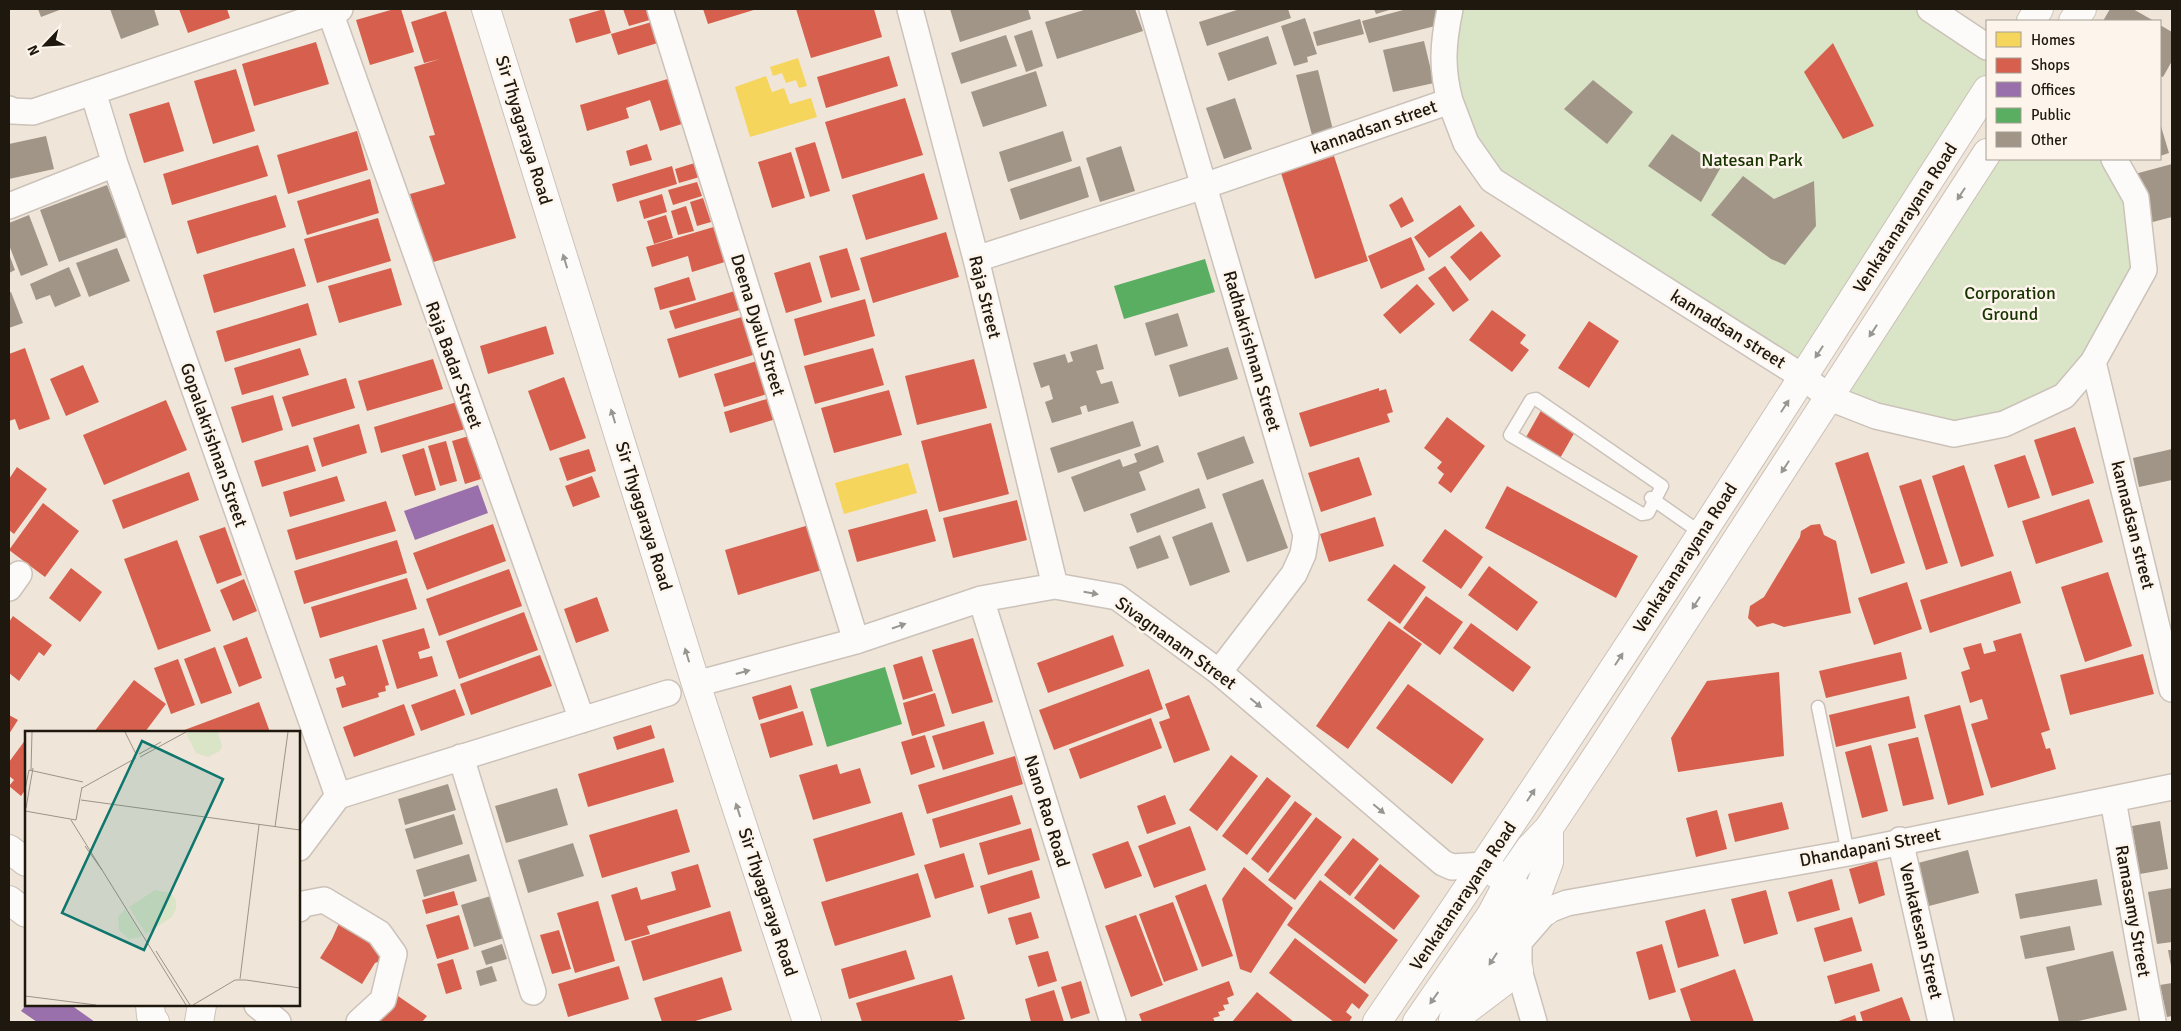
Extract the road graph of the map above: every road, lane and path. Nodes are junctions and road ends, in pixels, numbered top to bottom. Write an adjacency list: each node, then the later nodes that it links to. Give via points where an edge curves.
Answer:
1 (486, 9): 32 (main road, Sir Thyagaraya Road, one-way to 1)
2 (660, 9): 30 (street, Deena Dyalu Street)
3 (910, 9): 22 (street, Raja Street)
4 (1152, 9): 20 (street, Radhakrishnan Street)
5 (1450, 9): 15 (street, via 1444,40 1443,76)
6 (1930, 9): 12 (street)
7 (2039, 9): 10 (main road)
8 (2082, 9): 11 (main road)
9 (333, 10): 13 (street); 36 (street, Raja Badar Street)
10 (2032, 20)
11 (2074, 20)
12 (1986, 46)
13 (93, 92): 16 (street, via 33,112); 19 (street, Gopalakrishnan Street)
14 (1986, 92): 24 (main road, Venkatanarayana Road, one-way to 24)
15 (1450, 101): 20 (street, kannadsan street); 24 (street, kannadsan street, via 1466,143 1492,180)
16 (9, 109)
17 (1986, 155): 25 (main road, Venkatanarayana Road, one-way to 25)
18 (2115, 160): 23 (street, kannadsan street, via 2136,198 2144,270)
19 (115, 164): 21 (street); 39 (street, Gopalakrishnan Street)
20 (1204, 186): 22 (street, kannadsan street); 31 (street, Radhakrishnan Street, via 1306,535 1303,554 1294,574)
21 (9, 206)
22 (976, 259): 28 (street, Raja Street)
23 (2093, 362): 25 (street, kannadsan street, via 2064,396 2004,424 1954,434 1876,416); 33 (street, kannadsan street)
24 (1803, 377): 25 (street, kannadsan street); 27 (main road, Venkatanarayana Road, one-way to 24)
25 (1830, 398): 41 (main road, Venkatanarayana Road, one-way to 41)
26 (1656, 501): 26 (lane, via 1662,486 1536,399 1531,400 1510,434 1642,514 1648,513); 27 (lane)
27 (1701, 533): 47 (main road, Venkatanarayana Road, one-way to 27)
28 (1055, 586): 29 (street, Sivagnanam Street); 31 (street, Sivagnanam Street, one-way to 31, via 1117,597)
29 (981, 599): 30 (street, Sivagnanam Street, one-way to 29); 62 (street, Nano Rao Road)
30 (856, 641): 32 (street, Sivagnanam Street, one-way to 30)
31 (1219, 672): 47 (street, Sivagnanam Street, one-way to 47, via 1443,863 1452,867)
32 (696, 684): 61 (main road, Sir Thyagaraya Road, one-way to 32)
33 (2172, 689)
34 (668, 693): 36 (street)
35 (1818, 707): 45 (lane)
36 (582, 720): 37 (street)
37 (462, 756): 39 (street); 54 (street)
38 (2172, 787): 40 (street, Dhandapani Street)
39 (338, 796): 43 (street)
40 (2113, 800): 42 (street, Dhandapani Street); 67 (street, Ramasamy Street)
41 (1549, 828): 48 (main road, Venkatanarayana Road, via 1530,848); 50 (main road)
42 (1900, 840): 45 (street, Dhandapani Street); 66 (street, Venkatesan Street)
43 (300, 847)
44 (9, 850): 46 (main road)
45 (1848, 852): 50 (street, Dhandapani Street)
46 (25, 861)
47 (1485, 865): 48 (main road); 63 (main road, Venkatanarayana Road)
48 (1508, 883): 50 (main road); 64 (main road, Venkatanarayana Road, one-way to 64, via 1491,915)
49 (9, 900): 52 (main road)
50 (1546, 901): 53 (street, via 1518,942); 57 (main road, one-way to 57)
51 (300, 908): 60 (street, via 303,904 324,900 379,933 394,954 383,1000)
52 (25, 912)
53 (1519, 970): 57 (main road); 65 (street)
54 (533, 992)
55 (150, 1006): 58 (main road)
56 (258, 1006): 59 (street)
57 (1452, 1021)
58 (155, 1022)
59 (278, 1022)
60 (359, 1022)
61 (807, 1022)
62 (1113, 1022)
63 (1377, 1022)
64 (1417, 1022)
65 (1534, 1022)
66 (1941, 1022)
67 (2154, 1022)

